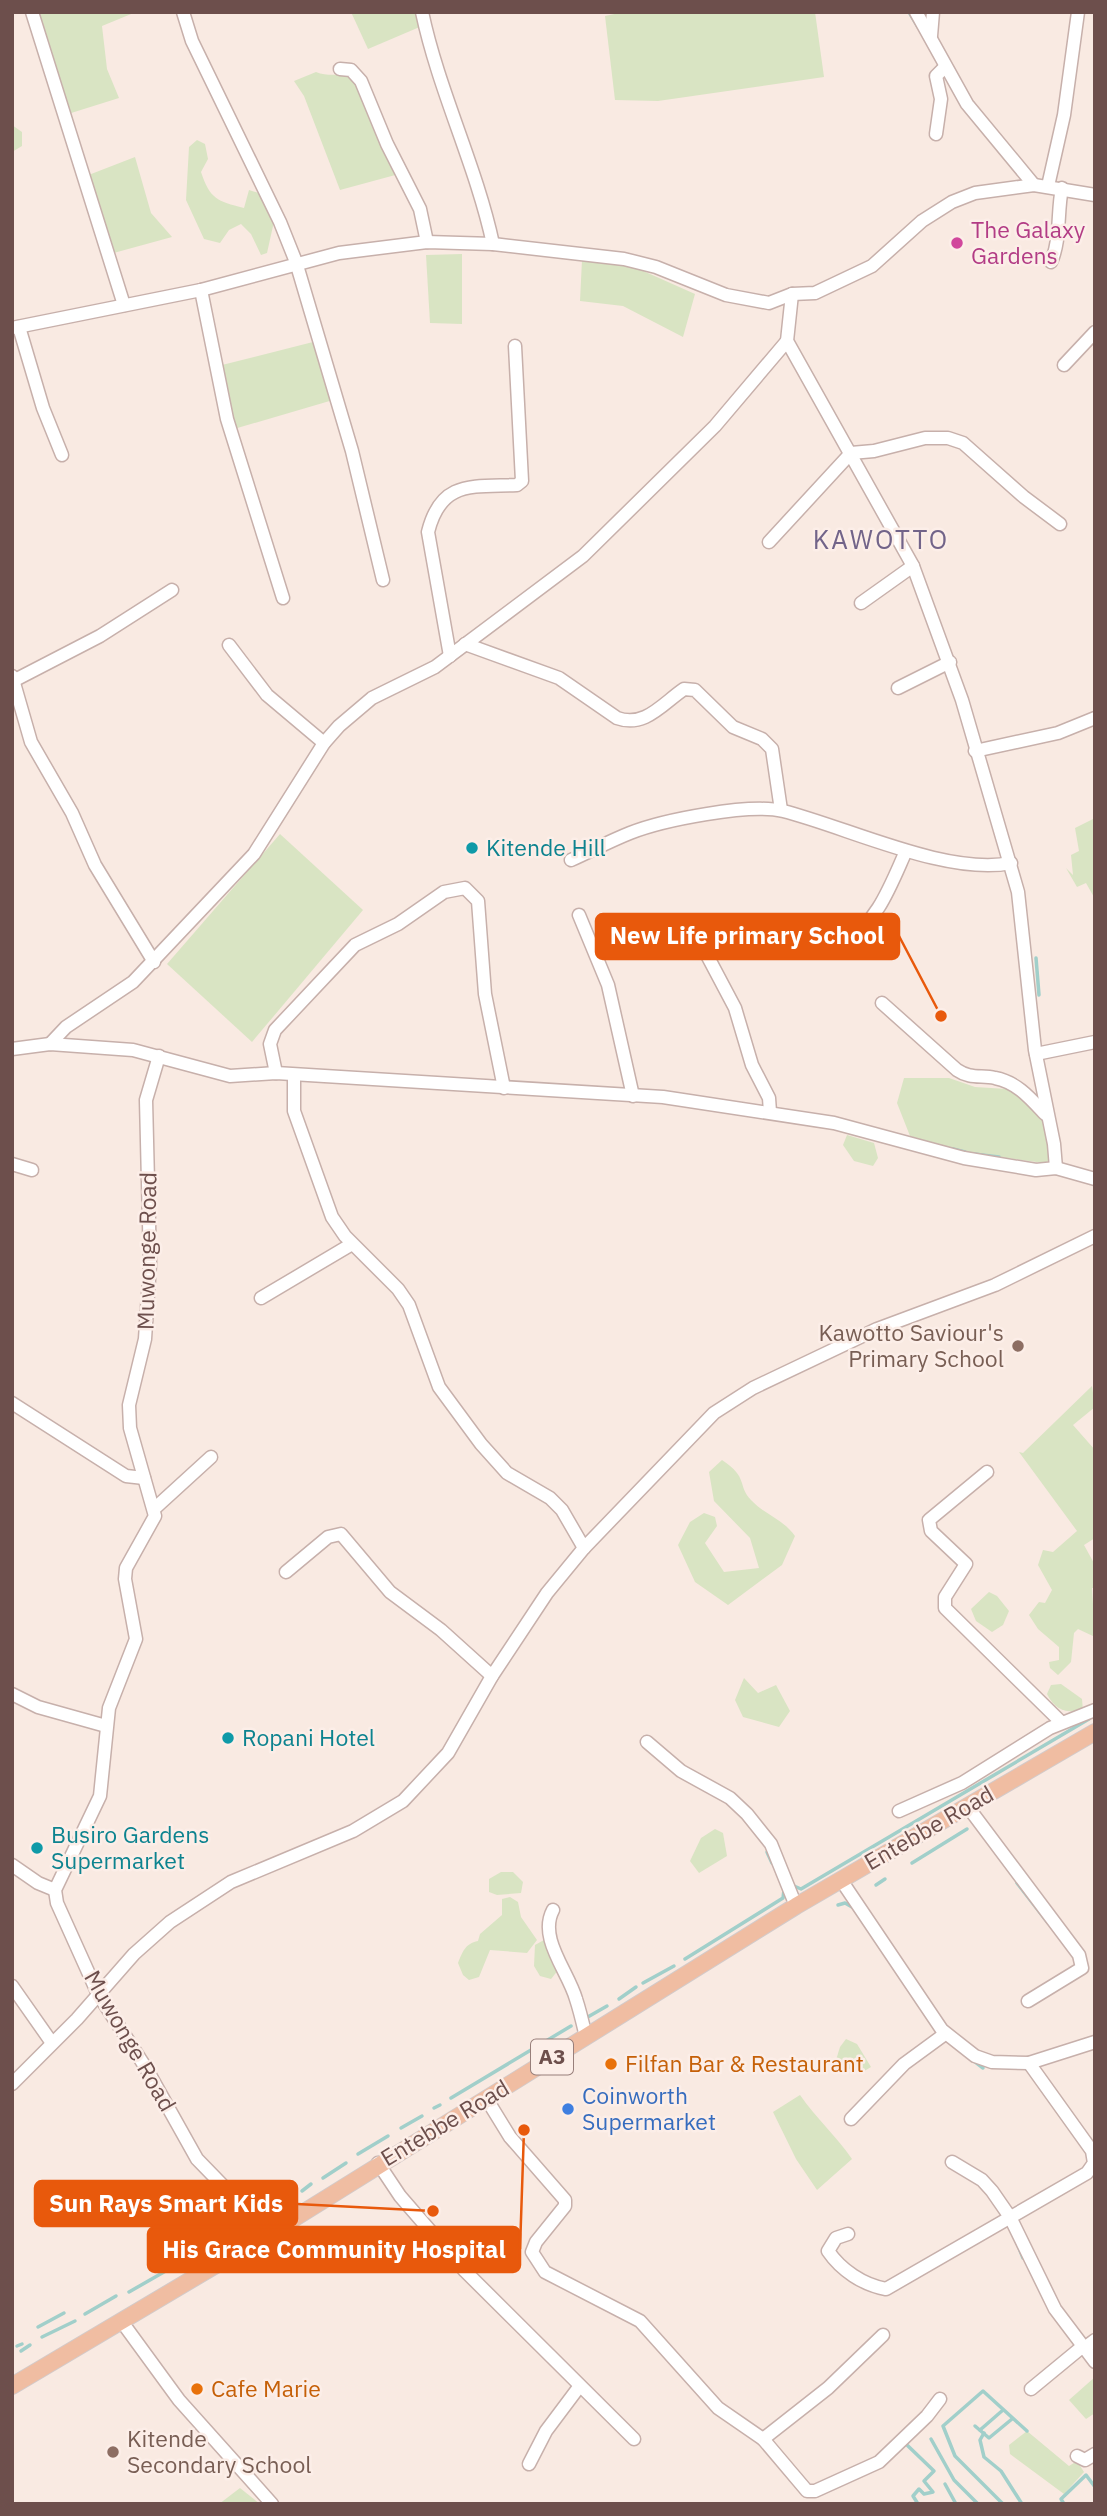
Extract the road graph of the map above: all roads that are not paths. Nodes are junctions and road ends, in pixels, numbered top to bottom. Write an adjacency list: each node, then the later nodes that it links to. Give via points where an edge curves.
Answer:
1 (32, 12): 22 (street)
2 (183, 12): 17 (street, via 192,41)
3 (422, 12): 16 (street, via 433,62 486,211)
4 (916, 12): 7 (street)
5 (933, 12): 7 (street)
6 (1078, 12): 12 (street, via 1064,115)
7 (931, 36): 8 (street)
8 (945, 67): 10 (street, via 936,76 941,104); 11 (street, via 975,114)
9 (340, 69): 15 (street, via 351,69 361,81 420,209)
10 (936, 134)
11 (1034, 185): 12 (street); 20 (street, via 975,192 952,202 922,221 872,266 815,293)
12 (1048, 186): 13 (street)
13 (1062, 188): 14 (street); 18 (street, via 1057,248)
14 (1095, 195)
15 (427, 243): 16 (street); 17 (street, via 368,247)
16 (493, 244): 21 (street, via 624,259 726,295)
17 (296, 262): 19 (street); 34 (street, via 352,451)
18 (1051, 262)
19 (201, 290): 22 (street); 36 (street, via 227,419)
20 (792, 294): 21 (street); 23 (street)
21 (769, 303): 23 (street)
22 (124, 304): 24 (street)
23 (788, 324): 26 (street)
24 (15, 328): 30 (street)
25 (1095, 332): 28 (street)
26 (787, 341): 29 (street); 38 (street, via 715,426 637,506 583,556)
27 (515, 346): 40 (street, via 522,481 449,493 433,515 428,532)
28 (1064, 365)
29 (851, 453): 31 (street, via 925,438 963,443); 32 (street); 33 (street)
30 (62, 455)
31 (1060, 524)
32 (769, 542)
33 (913, 566): 37 (street); 41 (street)
34 (383, 580)
35 (172, 590): 42 (street, via 100,636)
36 (284, 598)
37 (862, 603)
38 (465, 644): 40 (street); 47 (street, via 559,678 627,722 644,720 684,689 695,690 733,727 762,739 772,749)
39 (229, 645): 45 (street, via 267,695)
40 (450, 656): 45 (street, via 360,706)
41 (950, 662): 43 (street); 46 (street)
42 (13, 679): 54 (street, via 31,742 72,813 95,865)
43 (898, 688)
44 (1095, 718): 46 (street, via 1058,733)
45 (324, 743): 54 (street, via 261,845)
46 (975, 751): 50 (street)
47 (780, 810): 48 (street); 49 (street, via 757,808 631,832)
48 (906, 851): 50 (street, via 995,866); 53 (street, via 864,929)
49 (571, 860)
50 (1011, 863): 59 (street)
51 (579, 915): 64 (street, via 608,985)
52 (699, 940): 65 (street, via 736,1008)
53 (845, 942)
54 (154, 962): 57 (street)
55 (882, 1003): 66 (street, via 963,1074 1007,1081)
56 (1095, 1042): 59 (street)
57 (50, 1044): 58 (street); 60 (street)
58 (12, 1049)
59 (1036, 1054): 66 (street)
60 (159, 1056): 61 (street, via 230,1076); 77 (street, Muwonge Road, via 146,1100 150,1264 145,1339 129,1405 130,1428)
61 (276, 1073): 62 (street); 63 (street, via 270,1044 275,1030 355,945 398,924 444,892 465,888 478,901 485,994)
62 (294, 1075): 63 (street); 72 (street, via 294,1111 332,1217)
63 (504, 1088): 64 (street)
64 (633, 1096): 65 (street)
65 (771, 1112): 68 (street, via 834,1123 975,1160 1036,1170)
66 (1046, 1114): 68 (street)
67 (12, 1164): 69 (street)
68 (1056, 1168): 70 (street)
69 (32, 1170)
70 (1095, 1179)
71 (1095, 1236): 79 (street, via 995,1285 877,1329 735,1398 714,1413)
72 (352, 1244): 73 (street); 79 (street, via 409,1305 439,1387 481,1444 507,1473 562,1510)
73 (261, 1298)
74 (12, 1403): 77 (street, via 127,1476)
75 (211, 1457): 78 (street)
76 (987, 1472): 84 (street, via 929,1520 931,1531 966,1564 944,1604)
77 (144, 1478): 78 (street, Muwonge Road)
78 (154, 1509): 85 (street, via 152,1524 126,1568 136,1639)
79 (584, 1548): 81 (street, via 527,1619)
80 (286, 1572): 81 (street, via 328,1537 341,1534 390,1592)
81 (492, 1676): 96 (street, via 449,1753 403,1801 354,1831 231,1882 203,1899 134,1954)
82 (12, 1694): 85 (street, via 38,1707)
83 (1095, 1710): 84 (street)
84 (1061, 1722): 89 (street, via 962,1783)
85 (106, 1726): 92 (street, via 100,1796)
86 (1095, 1732): 88 (main road, Entebbe Road / A3)
87 (647, 1742): 93 (street, via 681,1771 730,1798 747,1814 771,1843)
88 (968, 1807): 91 (main road, Entebbe Road / A3); 97 (street, via 1079,1955 1082,1968)
89 (899, 1811)
90 (12, 1866): 92 (street)
91 (841, 1880): 93 (main road, Entebbe Road / A3); 98 (street)
92 (55, 1890): 96 (street, Muwonge Road)
93 (796, 1906): 99 (main road, Entebbe Road / A3)
94 (553, 1910): 99 (street, via 549,1931 577,1999)
95 (12, 1986): 101 (street)
96 (98, 1994): 101 (street); 109 (street, Muwonge Road, via 197,2159)
97 (1028, 2001)
98 (945, 2034): 102 (street, via 975,2056 992,2062); 105 (street, via 904,2064)
99 (586, 2037): 104 (main road, Entebbe Road / A3)
100 (1095, 2042): 102 (street)
101 (51, 2043): 103 (street)
102 (1029, 2063): 108 (street, via 1092,2151 1094,2163 1087,2172)
103 (15, 2079)
104 (486, 2098): 107 (main road, Entebbe Road / A3); 121 (street, via 510,2137 565,2200 565,2207 536,2242 532,2252 536,2261 560,2280 640,2321 718,2408)
105 (851, 2119)
106 (952, 2162): 108 (street, via 982,2180)
107 (378, 2163): 109 (main road, Entebbe Road / A3); 117 (street, via 434,2237)
108 (1010, 2217): 110 (street, via 886,2289 856,2277 828,2251 836,2238); 114 (street, via 1055,2309)
109 (269, 2233): 111 (main road, Entebbe Road / A3)
110 (848, 2234)
111 (121, 2322): 116 (main road, Entebbe Road / A3); 125 (street, via 179,2400)
112 (883, 2335): 121 (street, via 828,2388)
113 (1095, 2340): 114 (street)
114 (1083, 2348): 115 (street); 118 (street)
115 (1095, 2362)
116 (12, 2386)
117 (579, 2387): 120 (street); 124 (street)
118 (1031, 2389)
119 (940, 2399): 121 (street, via 879,2462 815,2491 800,2485)
120 (634, 2439)
121 (763, 2439)
122 (1095, 2454): 123 (street, via 1085,2460)
123 (1077, 2456)
124 (528, 2464)
125 (272, 2504)

